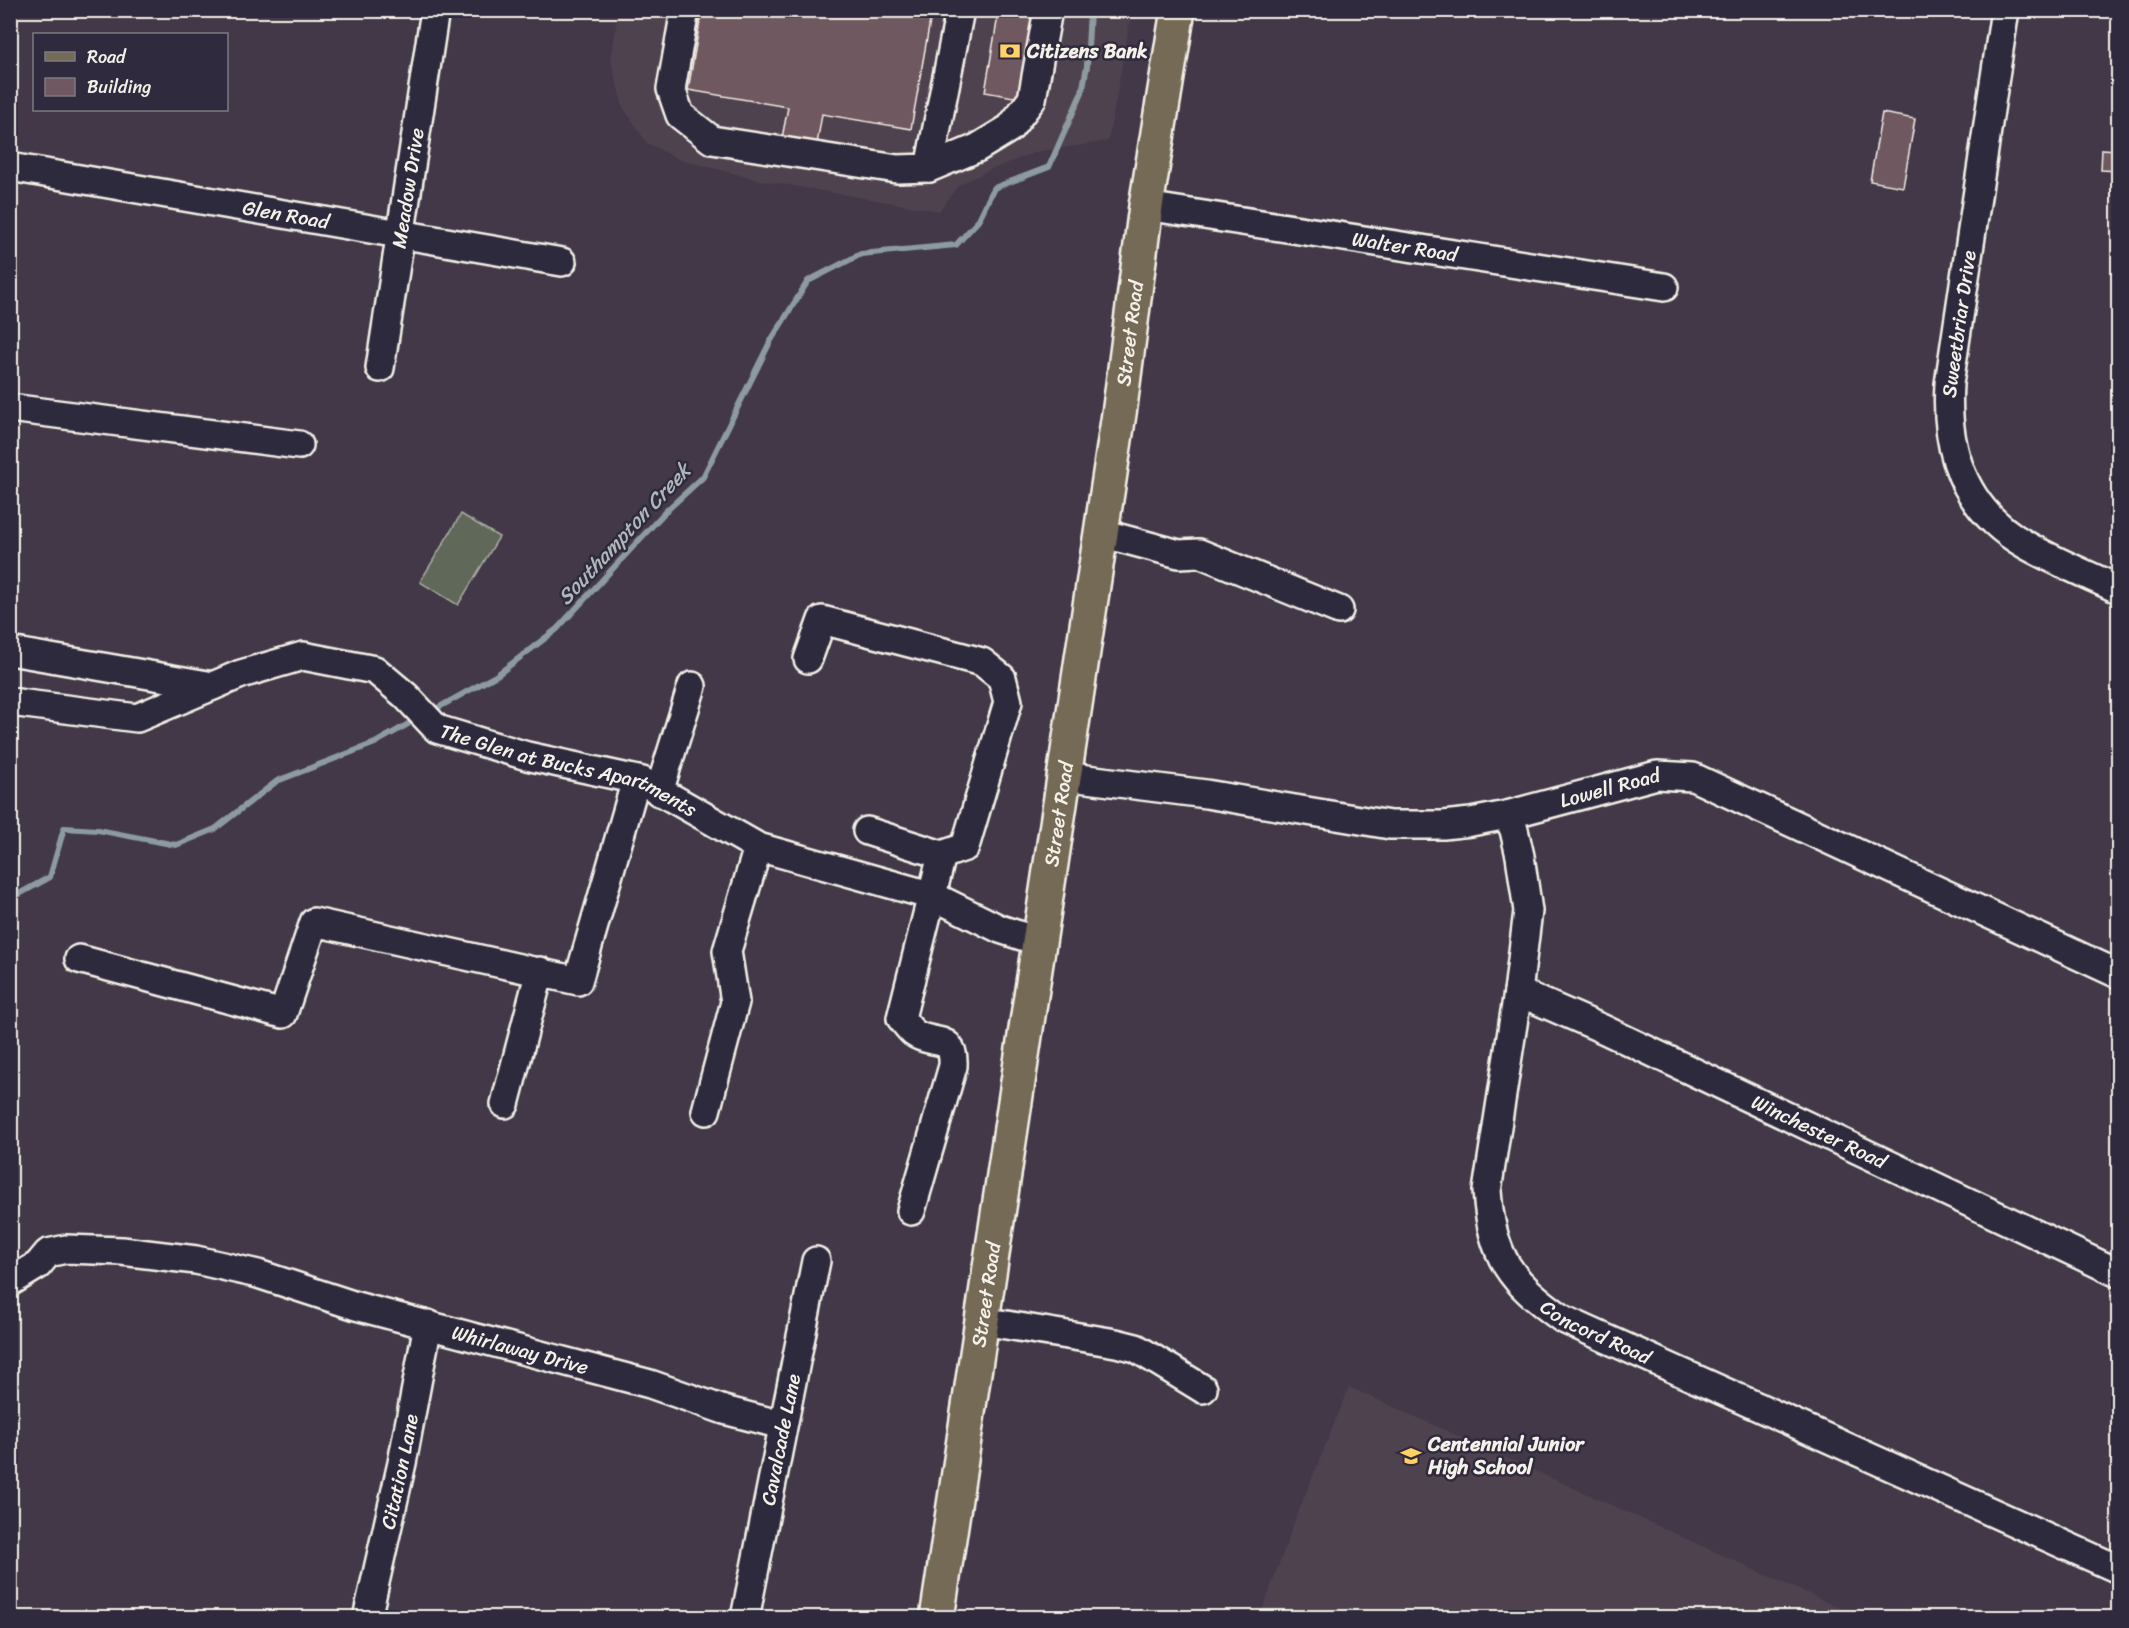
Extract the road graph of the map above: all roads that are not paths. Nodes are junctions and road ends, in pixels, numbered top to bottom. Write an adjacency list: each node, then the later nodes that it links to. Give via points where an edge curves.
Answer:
1 (435, 10): 10 (street, Meadow Drive)
2 (685, 10): 8 (street, via 671,89 680,115 712,140 897,170)
3 (960, 10): 8 (street)
4 (1048, 10): 8 (street, via 1032,99 1010,128 977,148)
5 (1178, 10): 9 (main road, Street Road)
6 (2005, 10): 17 (street, Sweetbriar Drive, via 1949,384 1951,441 1965,484 1994,520 2026,545)
7 (10, 167): 10 (street, Glen Road)
8 (929, 168)
9 (1146, 206): 12 (street, Walter Road); 16 (main road, Street Road)
10 (402, 234): 11 (street, Glen Road); 13 (street, Meadow Drive)
11 (562, 262)
12 (1664, 287)
13 (380, 368)
14 (10, 408): 15 (street)
15 (299, 445)
16 (1101, 533): 18 (street, via 1179,554 1199,553); 24 (main road, Street Road)
17 (2118, 589)
18 (1339, 610)
19 (10, 651): 21 (street)
20 (808, 659): 29 (street, via 822,620 982,662 1002,678 1008,702 965,847)
21 (213, 686): 23 (street, The Glen at Bucks Apartments, via 137,717); 25 (street, The Glen at Bucks Apartments, via 303,656 375,670 437,729)
22 (692, 686): 25 (street)
23 (10, 702)
24 (1063, 776): 26 (street, Lowell Road, via 1206,794 1390,825 1443,825); 31 (main road, Street Road)
25 (648, 786): 28 (street, The Glen at Bucks Apartments); 33 (street, via 578,981)
26 (1507, 815): 34 (street, Lowell Road, via 1657,775 1694,777); 35 (street, Concord Road, via 1520,855 1528,912)
27 (867, 831): 29 (street)
28 (758, 847): 30 (street, The Glen at Bucks Apartments); 37 (street, via 727,951 735,1002)
29 (942, 855): 30 (street)
30 (933, 896): 31 (street, The Glen at Bucks Apartments, via 1000,929); 38 (street, via 901,1018 915,1034 945,1043 954,1054)
31 (1040, 942): 42 (main road, Street Road)
32 (79, 959): 33 (street, via 282,1014 314,922)
33 (540, 972): 36 (street)
34 (2118, 974)
35 (1518, 992): 40 (street, Winchester Road); 46 (street, Concord Road, via 1487,1191 1495,1243 1514,1277 1534,1298 1563,1319)
36 (505, 1104)
37 (706, 1111)
38 (911, 1211)
39 (816, 1261): 45 (street, Cavalcade Lane)
40 (2118, 1273)
41 (10, 1282): 43 (street, Whirlaway Drive, via 38,1265 48,1253 66,1249 122,1251 196,1260 258,1274 356,1306)
42 (982, 1321): 44 (street, via 1136,1348); 49 (main road, Street Road)
43 (428, 1324): 45 (street, Whirlaway Drive, via 650,1384); 47 (street, Citation Lane)
44 (1203, 1389)
45 (782, 1425): 48 (street, Cavalcade Lane)
46 (2118, 1569)
47 (367, 1617)
48 (744, 1617)
49 (937, 1617)

